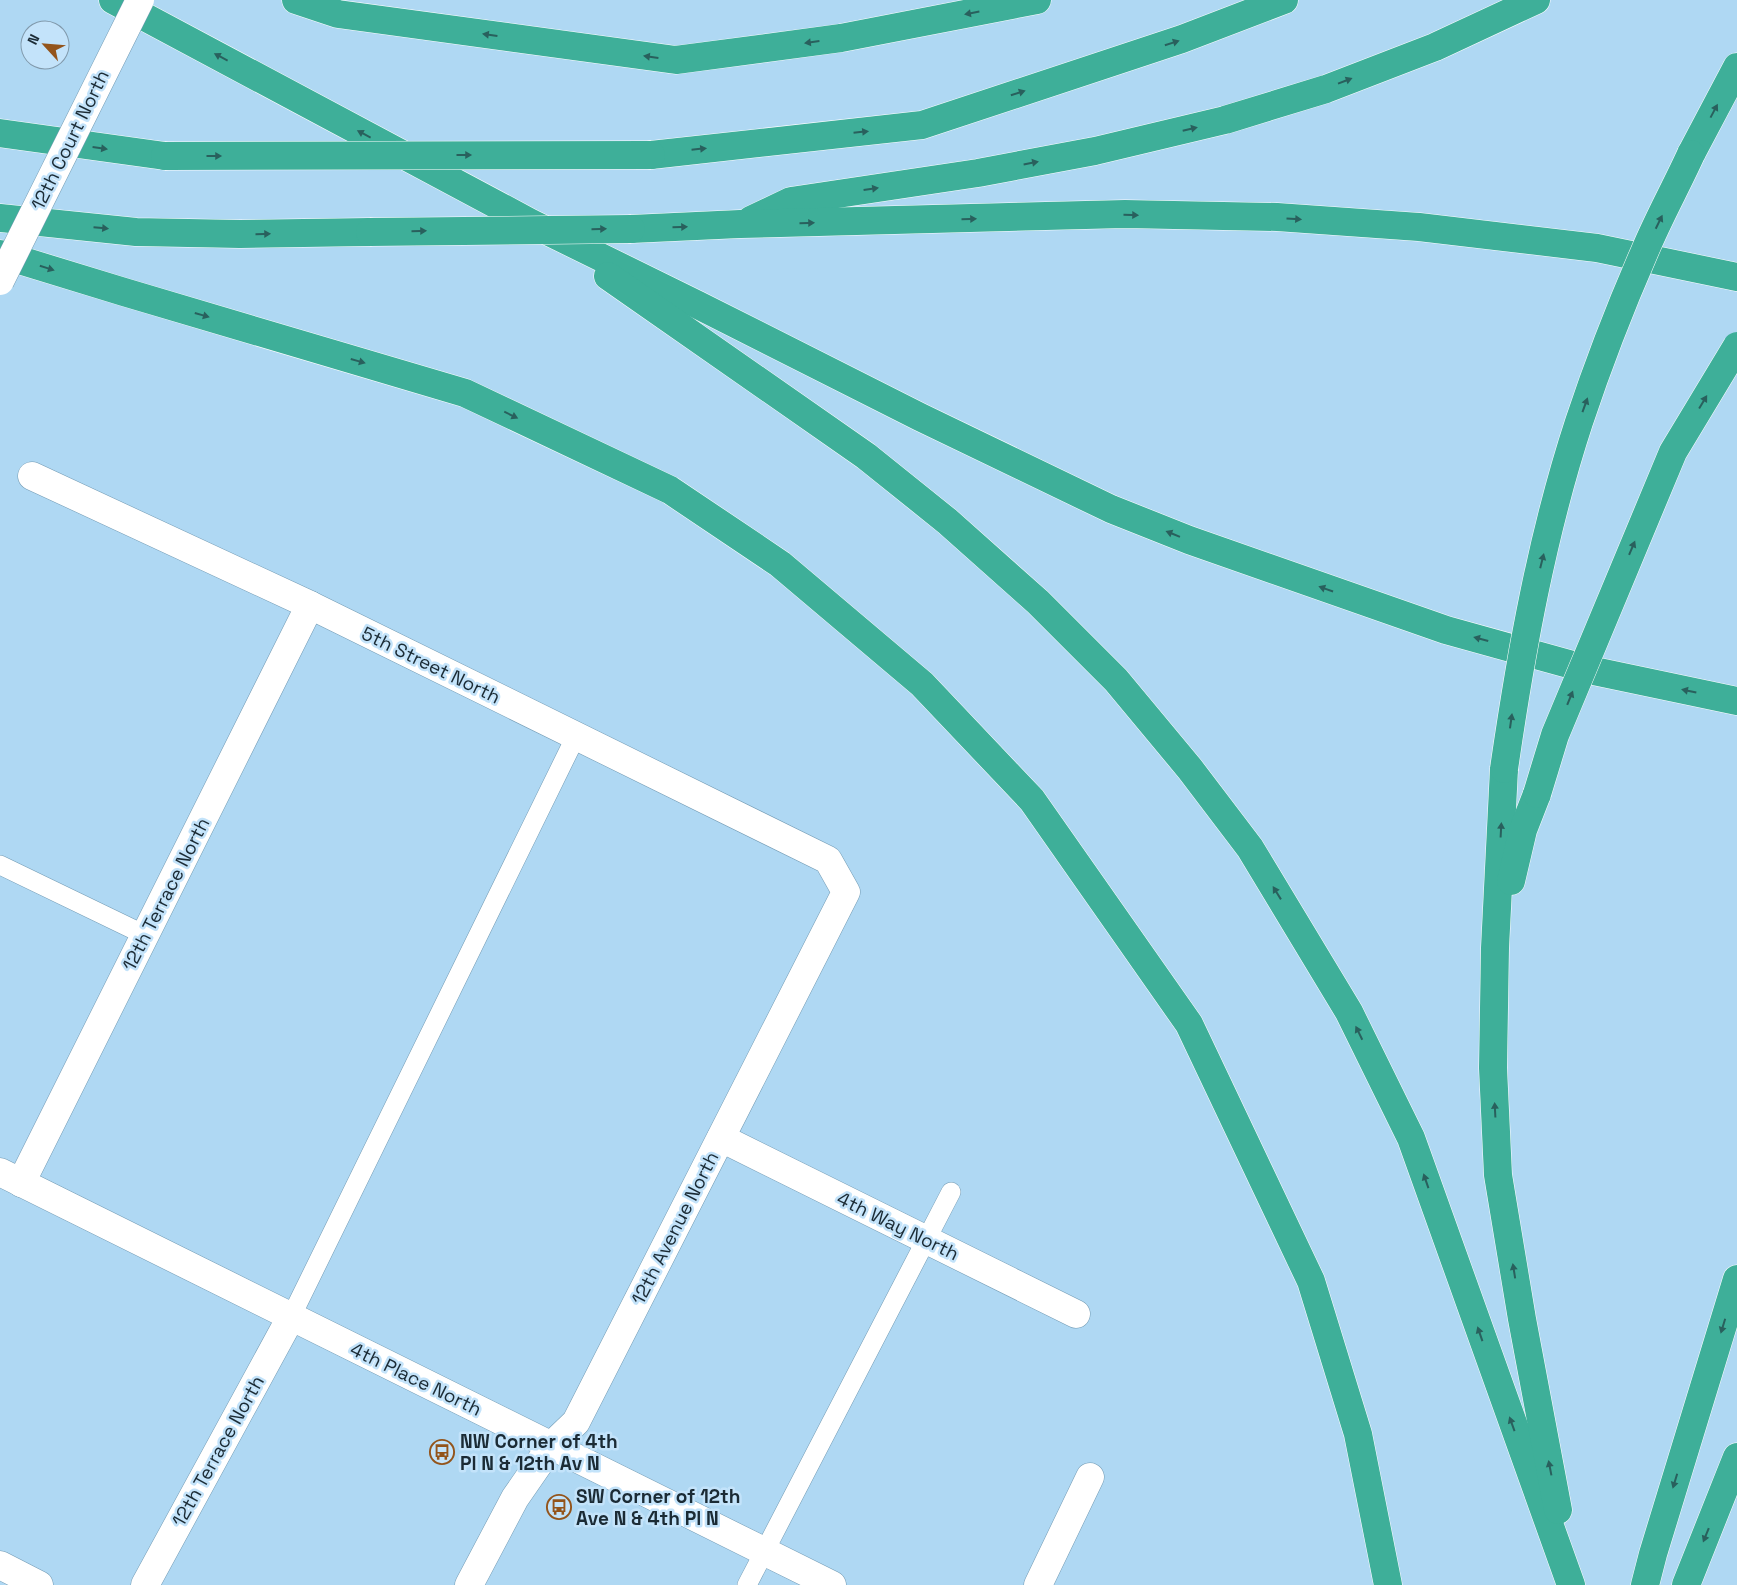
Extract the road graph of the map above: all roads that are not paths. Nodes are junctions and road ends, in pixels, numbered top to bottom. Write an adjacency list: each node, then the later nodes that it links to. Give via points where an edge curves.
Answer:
1 (113, 0): 10 (highway, one-way to 1)
2 (140, 0): 14 (street, 12th Court North, bridge)
3 (296, 0): 4 (highway, one-way to 3, via 841,38 676,60 338,14)
4 (1037, 0)
5 (1284, 0): 8 (highway, one-way to 5, bridge, via 165,156 651,155 922,125 1182,40)
6 (1536, 0): 11 (highway, one-way to 6, via 791,201 1095,152 1225,120 1326,89 1435,47)
7 (1737, 67): 23 (highway, one-way to 7, bridge, via 1504,769 1515,692 1532,598 1579,423 1644,252)
8 (0, 133)
9 (0, 218): 11 (highway, one-way to 11, bridge, via 136,232 240,234 631,229)
10 (530, 223): 18 (highway, one-way to 10, via 1594,670 1446,630 1111,509); 43 (highway, one-way to 10, via 1411,1138 1349,1012 1250,848 1122,688 1038,602 947,521 866,456)
11 (740, 224): 13 (highway, one-way to 13, via 1125,214 1276,218 1419,227 1597,248)
12 (0, 254): 42 (highway, one-way to 42, via 465,392 670,490 780,564 922,684 1032,800 1189,1024 1311,1281 1358,1434)
13 (1737, 277)
14 (0, 281)
15 (1737, 346): 23 (highway, one-way to 15, bridge, via 1523,830 1554,735 1673,452)
16 (32, 476): 17 (street, 5th Street North)
17 (310, 605): 19 (street, 5th Street North); 22 (street, 12th Terrace North)
18 (1737, 701)
19 (576, 736): 20 (street, 5th Street North); 30 (lane)
20 (828, 860): 24 (street, 12th Avenue North, via 846,892)
21 (0, 865): 22 (lane)
22 (145, 936): 25 (street, 12th Terrace North)
23 (1495, 948): 43 (highway, one-way to 23, via 1498,1175 1493,1068)
24 (721, 1138): 27 (street, 4th Way North); 31 (street, 12th Avenue North, via 576,1422)
25 (11, 1178): 30 (street, 4th Place North)
26 (952, 1192): 27 (lane)
27 (926, 1240): 29 (street, 4th Way North); 34 (lane)
28 (1737, 1279): 44 (highway, one-way to 44)
29 (1076, 1314)
30 (291, 1316): 31 (street, 4th Place North); 37 (street, 12th Terrace North)
31 (551, 1446): 34 (street, 4th Place North); 38 (street, 12th Avenue North, via 515,1498)
32 (1737, 1457): 45 (highway, one-way to 45)
33 (1090, 1477): 41 (street)
34 (764, 1551): 39 (lane); 40 (street, 4th Place North)
35 (0, 1565): 36 (street)
36 (39, 1585)
37 (145, 1585)
38 (469, 1585)
39 (747, 1585)
40 (832, 1585)
41 (1038, 1585)
42 (1388, 1585)
43 (1571, 1585)
44 (1645, 1585)
45 (1686, 1585)

